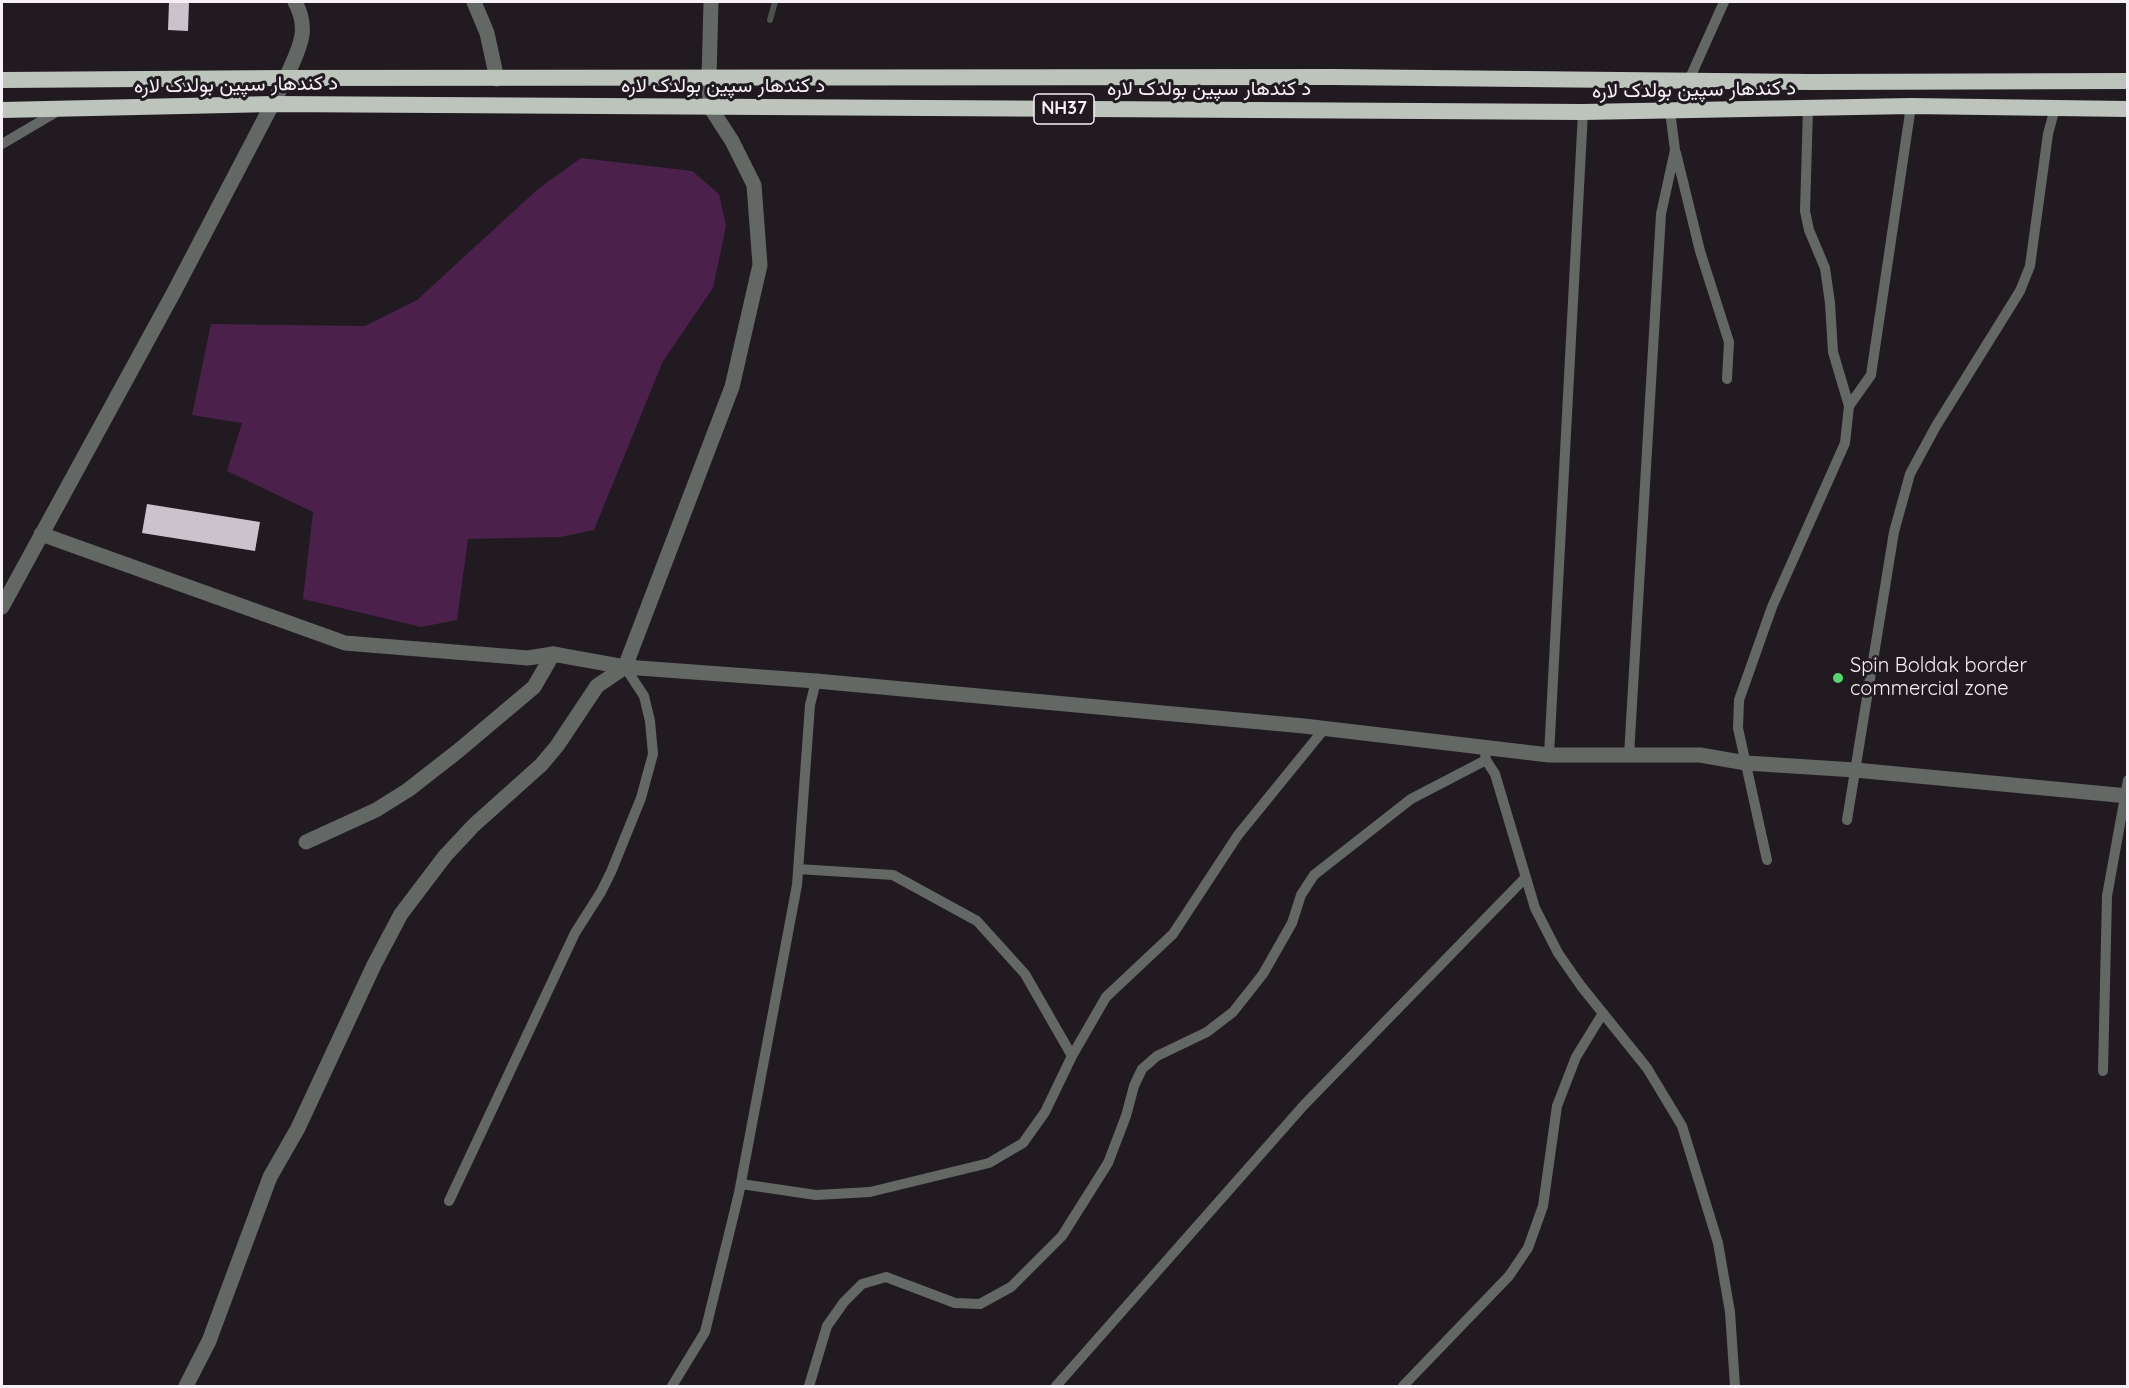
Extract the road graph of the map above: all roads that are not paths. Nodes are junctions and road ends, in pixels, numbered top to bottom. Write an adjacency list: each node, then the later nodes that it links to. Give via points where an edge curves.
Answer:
1 (295, 2): 5 (street, via 304,28)
2 (474, 2): 6 (street, via 487,33)
3 (711, 2): 7 (street)
4 (1724, 2): 9 (lane)
5 (286, 78): 6 (highway, د کندهار سپین بولدک لاره / NH37); 8 (highway, د کندهار سپین بولدک لاره / NH37); 11 (street)
6 (497, 78): 7 (highway, د کندهار سپین بولدک لاره / NH37)
7 (709, 78): 9 (highway, د کندهار سپین بولدک لاره / NH37); 13 (street)
8 (2, 80)
9 (1689, 80): 10 (highway, د کندهار سپین بولدک لاره / NH37); 19 (lane)
10 (2127, 81)
11 (273, 104): 13 (highway, د کندهار سپین بولدک لاره / NH37); 16 (highway, د کندهار سپین بولدک لاره / NH37); 25 (street)
12 (1911, 106): 14 (highway, د کندهار سپین بولدک لاره / NH37); 17 (highway, د کندهار سپین بولدک لاره / NH37); 24 (lane, via 1871,375)
13 (710, 107): 20 (highway, د کندهار سپین بولدک لاره / NH37); 28 (street, via 754,184 760,265 732,387)
14 (2055, 108): 15 (highway, د کندهار سپین بولدک لاره / NH37); 35 (lane, via 2030,266 2020,291 1910,474 1894,532)
15 (2127, 108)
16 (61, 109): 18 (highway, د کندهار سپین بولدک لاره / NH37); 21 (lane)
17 (1808, 109): 19 (highway, د کندهار سپین بولدک لاره / NH37); 24 (lane, via 1805,211 1825,268 1833,352)
18 (2, 110)
19 (1675, 111): 20 (highway, د کندهار سپین بولدک لاره / NH37); 22 (lane)
20 (1583, 112): 32 (lane)
21 (2, 144)
22 (1675, 150): 23 (lane, via 1700,250 1729,342); 33 (lane, via 1661,214)
23 (1728, 379)
24 (1849, 406): 34 (lane, via 1845,443 1772,607 1739,700 1738,728)
25 (41, 534): 26 (street); 27 (street, via 345,643 528,658)
26 (2, 607)
27 (553, 654): 28 (street); 38 (street, via 534,687 458,752 408,790)
28 (625, 667): 29 (street); 46 (lane, via 645,696 651,729 653,754 641,798 611,872 574,933); 47 (street, via 597,686 551,752 445,856 401,914 298,1128 270,1177 208,1341)
29 (816, 681): 30 (street); 40 (lane, via 810,705)
30 (1325, 728): 31 (street); 43 (lane, via 1238,835 1173,934 1106,997)
31 (1485, 754): 32 (street); 41 (lane, via 1495,774); 49 (lane, via 1411,799 1314,875 1263,974 1233,1012 1207,1032 1157,1056 1142,1069 1108,1164 1062,1236 1011,1287 980,1304 963,1304 886,1277 862,1284 827,1326)
32 (1550, 755): 33 (street)
33 (1629, 755): 34 (street, via 1700,755)
34 (1746, 763): 35 (street); 39 (lane)
35 (1855, 770): 36 (street); 37 (lane)
36 (2127, 791): 44 (lane, via 2107,896)
37 (1847, 820)
38 (306, 842)
39 (1767, 860)
40 (798, 869): 43 (lane, via 892,875 977,921 1025,974); 45 (lane)
41 (1526, 878): 42 (lane, via 1535,908 1558,954); 50 (lane, via 1304,1105)
42 (1603, 1013): 51 (lane, via 1576,1057 1557,1106 1543,1206 1528,1248 1509,1276); 52 (lane, via 1647,1068 1682,1126 1718,1243 1730,1312)
43 (1072, 1056): 45 (lane, via 1045,1112 1023,1143 989,1163 870,1192 816,1195)
44 (2103, 1071)
45 (741, 1184): 48 (lane, via 705,1332)
46 (449, 1202)
47 (186, 1386)
48 (672, 1386)
49 (809, 1386)
50 (1056, 1386)
51 (1403, 1386)
52 (1736, 1386)

